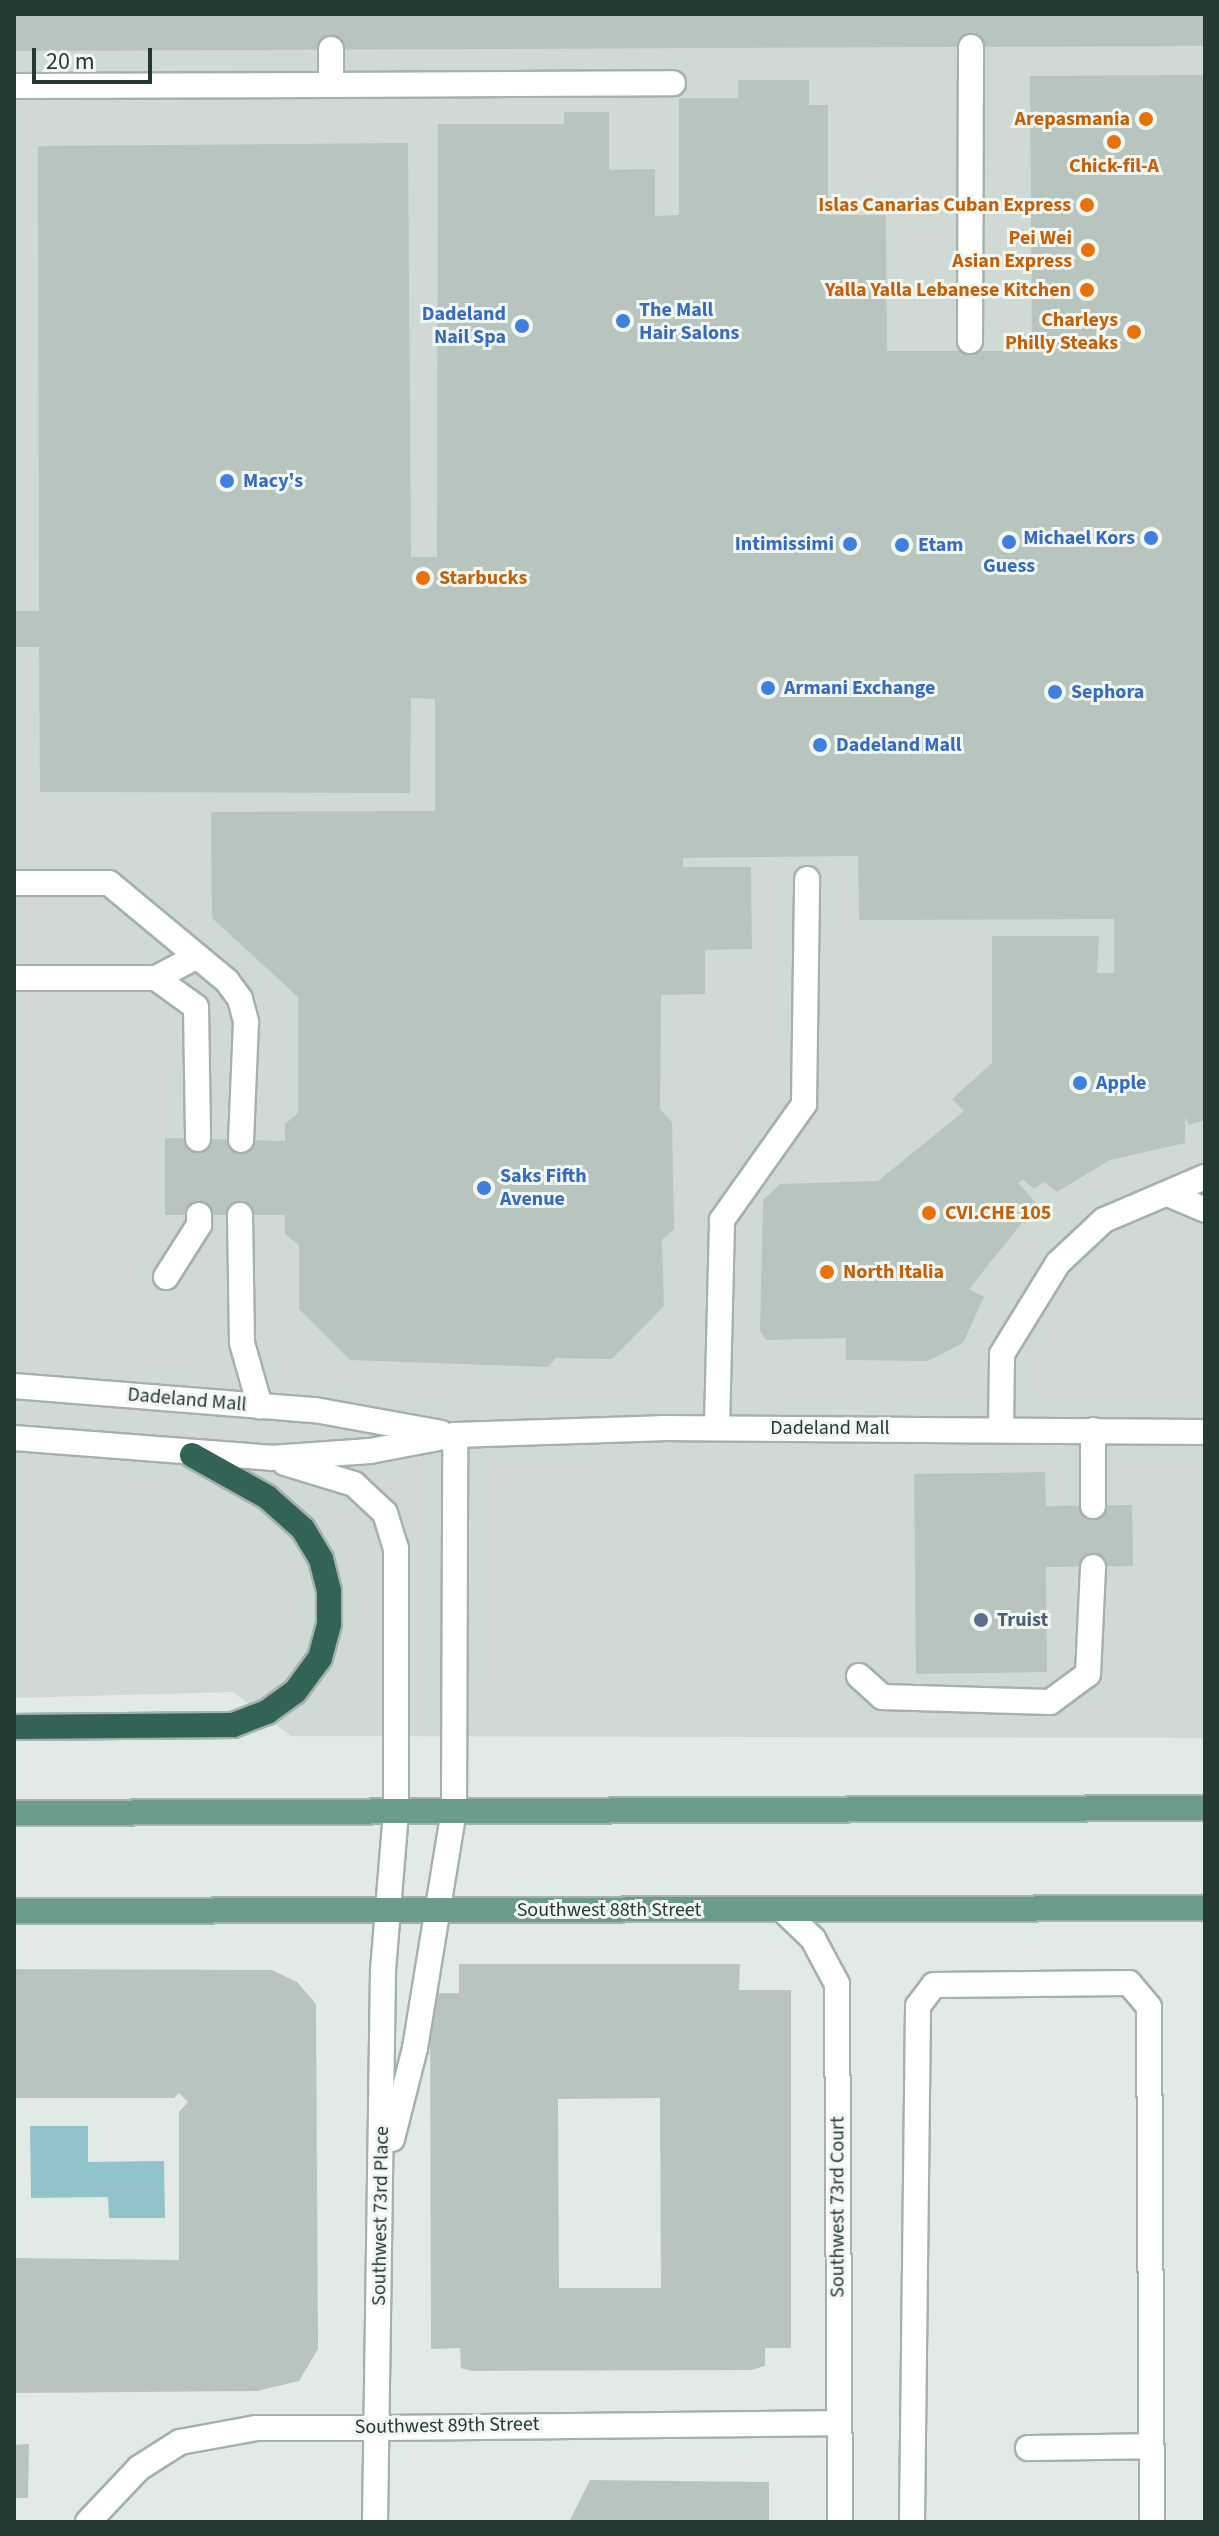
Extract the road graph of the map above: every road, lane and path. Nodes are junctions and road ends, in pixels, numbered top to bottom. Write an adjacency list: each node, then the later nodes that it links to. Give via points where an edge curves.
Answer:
1 (971, 47): 6 (street)
2 (331, 49): 4 (street)
3 (673, 83): 4 (street)
4 (331, 85): 5 (street)
5 (14, 86)
6 (970, 341)
7 (807, 879): 22 (street, via 804,1104 722,1220)
8 (14, 883): 9 (street, via 109,883)
9 (194, 958): 11 (street); 13 (street, via 227,981 240,999 246,1022)
10 (14, 978): 11 (street)
11 (156, 978): 12 (street, via 196,1007)
12 (198, 1139)
13 (241, 1140)
14 (1205, 1177): 15 (street)
15 (1170, 1195): 16 (street); 23 (street, via 1104,1220 1044,1281 1002,1354)
16 (1205, 1210)
17 (199, 1215): 19 (street, via 199,1225)
18 (240, 1215): 21 (street, via 242,1343)
19 (166, 1277)
20 (14, 1386): 21 (street, Dadeland Mall)
21 (260, 1406): 26 (street, Dadeland Mall, via 315,1410)
22 (717, 1427): 23 (street, Dadeland Mall); 26 (street, Dadeland Mall)
23 (1001, 1429): 24 (street, Dadeland Mall)
24 (1093, 1430): 25 (street, Dadeland Mall); 30 (street)
25 (1205, 1432)
26 (455, 1435): 29 (street, Dadeland Mall, via 370,1451); 35 (street)
27 (14, 1438): 28 (street, Dadeland Mall)
28 (192, 1455): 29 (street, Dadeland Mall); 33 (highway, via 267,1497 303,1529 321,1559 329,1591 329,1624 320,1658 295,1692 267,1712 233,1725)
29 (271, 1458): 36 (street, via 354,1484 385,1513 396,1548)
30 (1093, 1506)
31 (1093, 1567): 32 (street, via 1088,1674 1050,1702 882,1697)
32 (859, 1676)
33 (14, 1727)
34 (1205, 1808): 35 (main road)
35 (454, 1811): 36 (main road); 40 (street)
36 (396, 1812): 37 (main road); 39 (street)
37 (14, 1813)
38 (1205, 1908): 41 (main road, Southwest 88th Street)
39 (388, 1910): 40 (main road, Southwest 88th Street); 42 (main road, Southwest 88th Street); 43 (street, Southwest 73rd Place)
40 (438, 1910): 41 (main road, Southwest 88th Street); 43 (street, via 415,2048)
41 (783, 1910): 44 (street, Southwest 73rd Court, via 813,1939 837,1984)
42 (14, 1911)
43 (382, 2177): 45 (street, Southwest 73rd Place)
44 (838, 2423): 45 (street, Southwest 89th Street); 50 (street, Southwest 73rd Court)
45 (376, 2428): 48 (street, Southwest 89th Street, via 256,2428 180,2442 139,2468); 49 (street, Southwest 73rd Place)
46 (1150, 2446): 47 (street); 51 (street, via 1149,2007 1129,1983 934,1985 918,2006); 52 (street)
47 (1028, 2448)
48 (88, 2522)
49 (375, 2522)
50 (840, 2522)
51 (912, 2522)
52 (1152, 2522)

